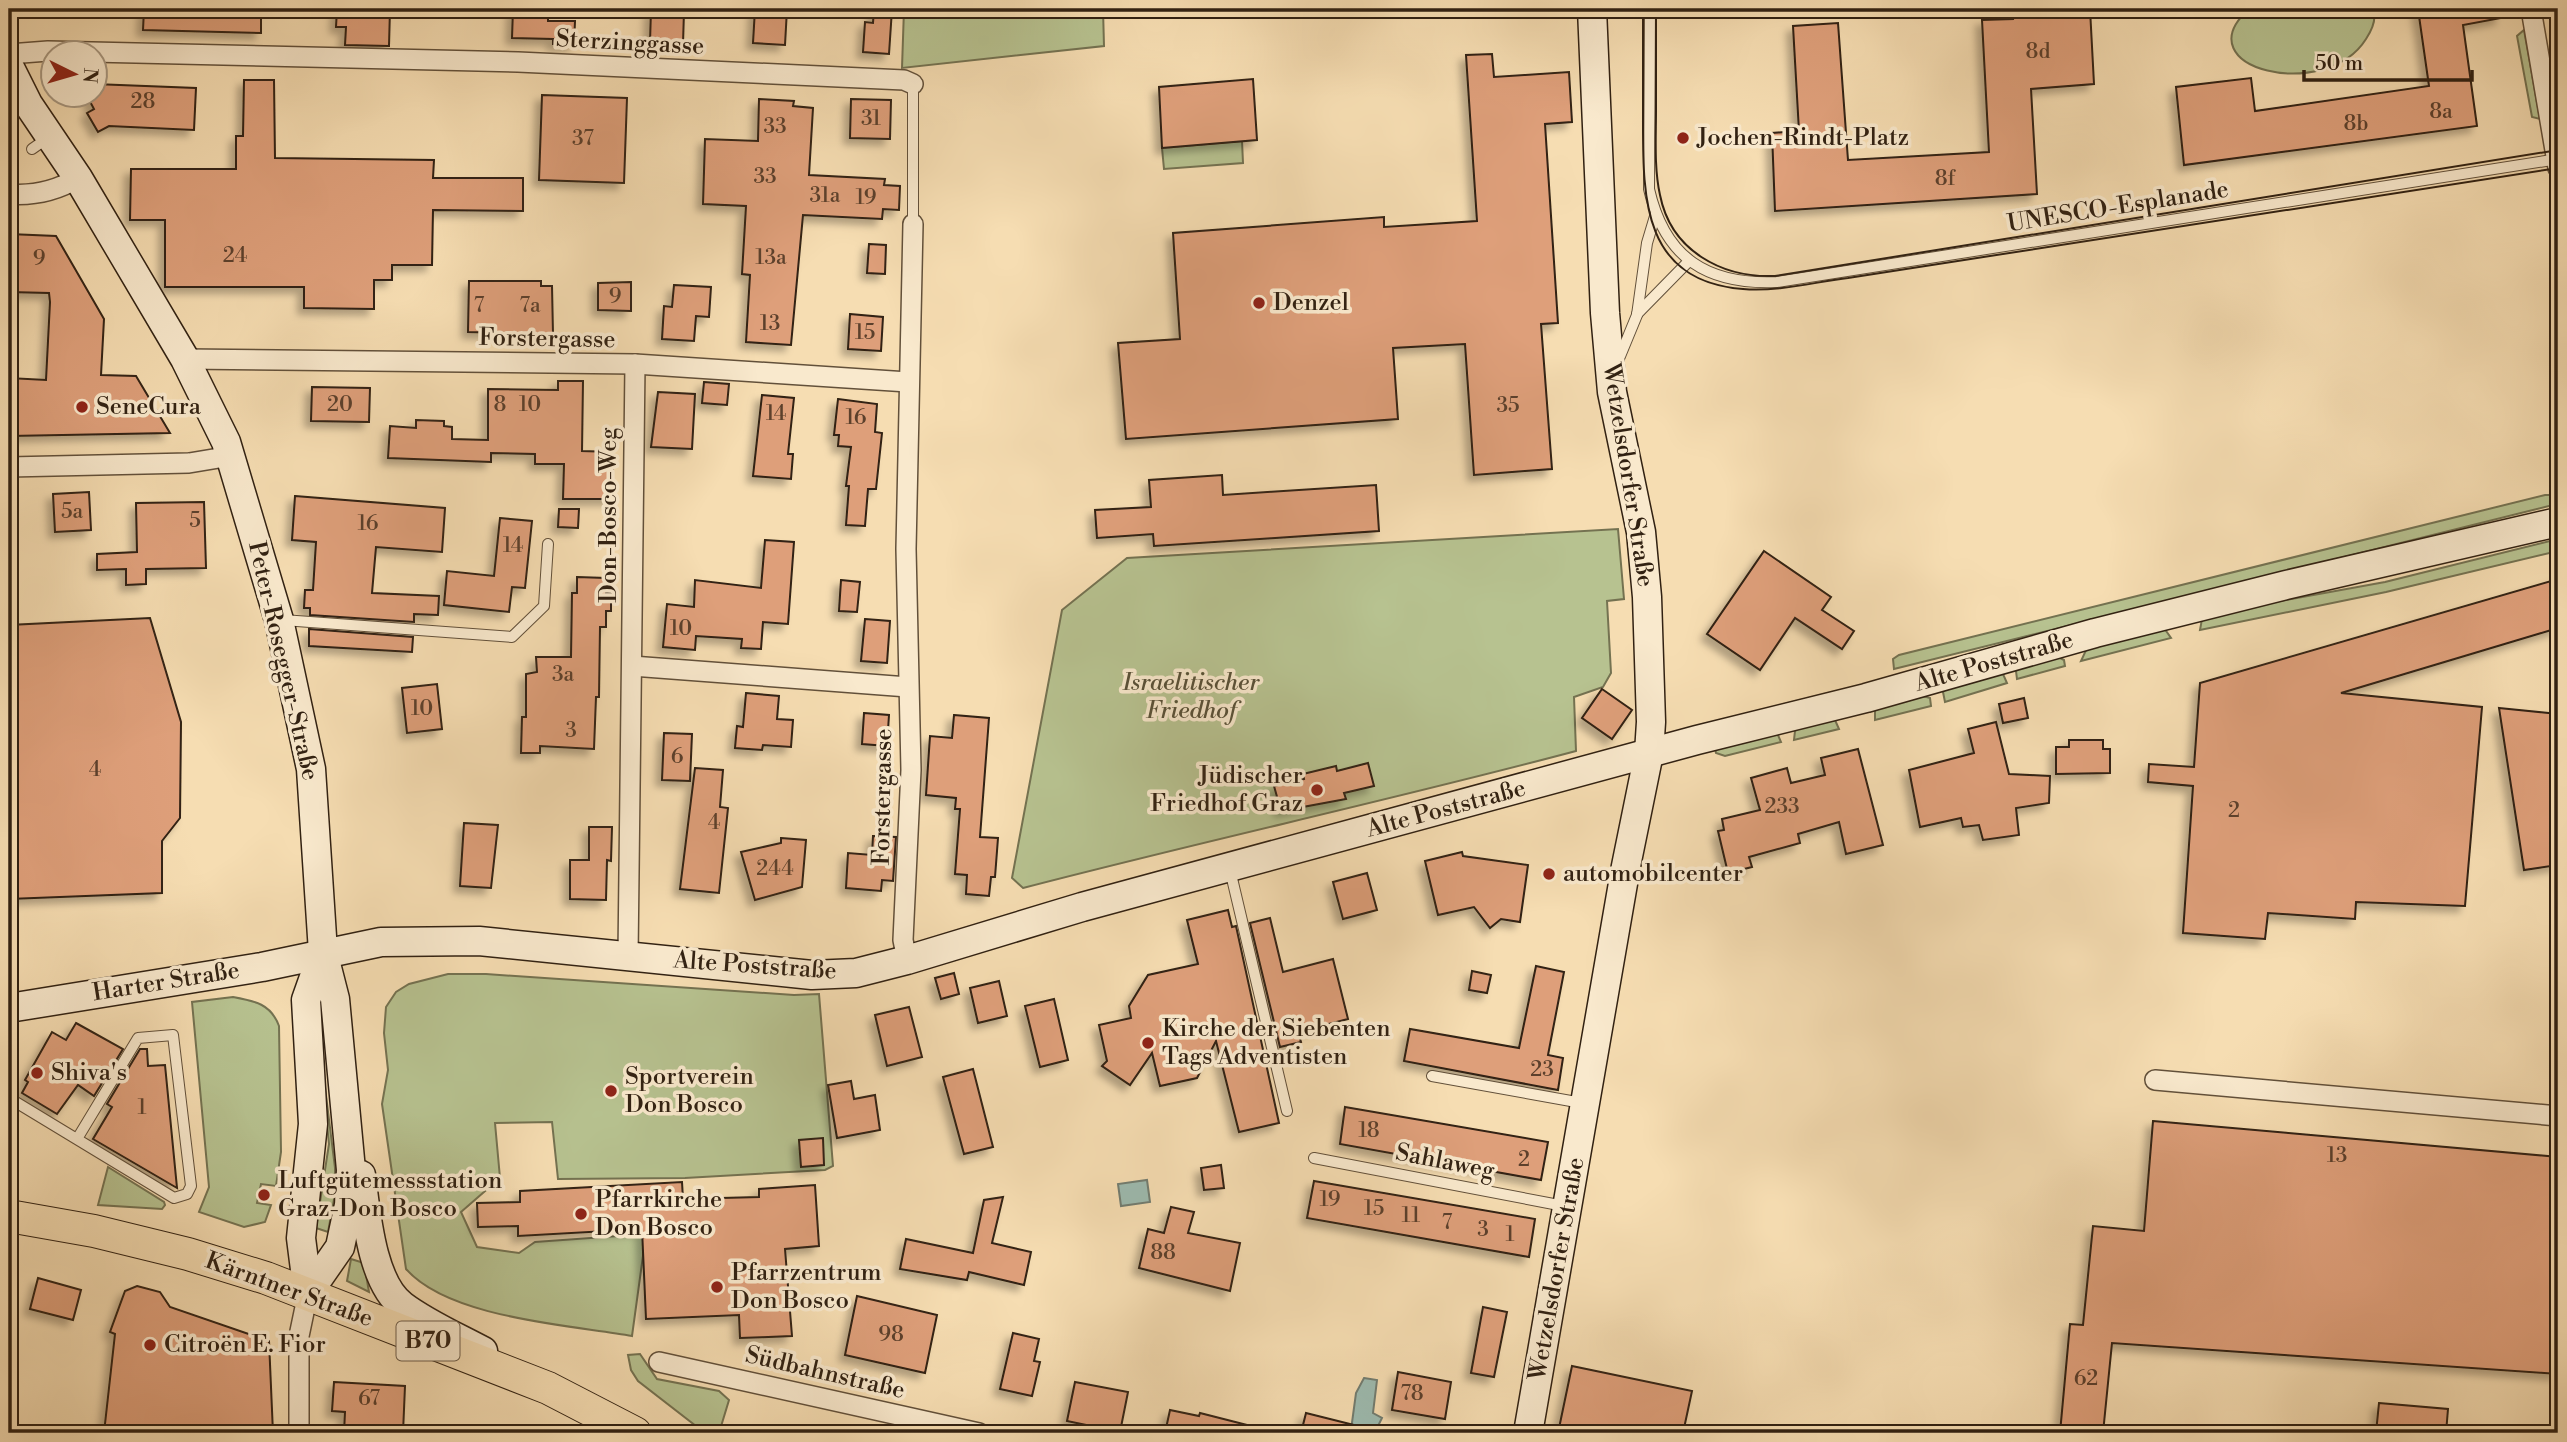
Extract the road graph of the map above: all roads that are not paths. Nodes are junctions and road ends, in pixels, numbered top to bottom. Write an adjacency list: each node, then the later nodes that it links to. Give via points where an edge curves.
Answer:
1 (1592, 9): 17 (main road, Wetzelsdorfer Straße)
2 (1650, 9): 10 (lane, via 1650,189)
3 (2531, 9): 7 (street)
4 (9, 54): 6 (street, Sterzinggasse, via 48,51 518,62)
5 (9, 66): 8 (main road, Peter-Rosegger-Straße, via 40,143)
6 (913, 84): 11 (lane, Forstergasse)
7 (2558, 162): 12 (lane, UNESCO-Esplanade, via 1777,282 1741,282)
8 (78, 178): 9 (street, via 60,189); 14 (main road, Peter-Rosegger-Straße)
9 (9, 194)
10 (1656, 213): 12 (lane, UNESCO-Esplanade, via 1671,243); 13 (lane)
11 (913, 224): 16 (street, Forstergasse)
12 (1689, 261): 13 (lane)
13 (1637, 315): 17 (lane, via 1618,359)
14 (185, 359): 15 (street, Forstergasse); 18 (main road, Peter-Rosegger-Straße)
15 (635, 364): 16 (street, Forstergasse); 23 (street, Don-Bosco-Weg)
16 (908, 382): 24 (street, Forstergasse)
17 (1612, 392): 25 (main road, Wetzelsdorfer Straße, via 1645,571)
18 (231, 456): 19 (street, via 190,463); 22 (main road, Peter-Rosegger-Straße)
19 (9, 467)
20 (2558, 522): 25 (main road, Alte Poststraße, via 2181,611)
21 (548, 544): 22 (lane, via 544,606 512,637)
22 (279, 620): 27 (main road, Peter-Rosegger-Straße, via 311,769)
23 (632, 666): 24 (street); 28 (street, Don-Bosco-Weg)
24 (908, 687): 29 (street, Forstergasse, via 911,770 903,940)
25 (1649, 754): 26 (main road, Alte Poststraße); 34 (main road, Wetzelsdorfer Straße)
26 (1229, 867): 29 (main road, Alte Poststraße); 35 (lane)
27 (323, 952): 28 (main road, Alte Poststraße, via 381,942 479,941); 30 (main road, Harter Straße, via 262,967); 37 (main road, Peter-Rosegger-Straße, via 335,999); 42 (main road, Peter-Rosegger-Straße, via 306,1000 313,1124 301,1238)
28 (628, 956): 29 (main road, Alte Poststraße, via 812,975 856,973)
29 (908, 960)
30 (9, 1008)
31 (1432, 1076): 34 (lane)
32 (2155, 1080): 36 (street)
33 (9, 1098): 38 (lane)
34 (1586, 1104): 40 (main road, Wetzelsdorfer Straße)
35 (1287, 1111)
36 (2558, 1116)
37 (349, 1136): 42 (main road, Peter-Rosegger-Straße, via 349,1205 340,1247); 44 (main road, via 360,1167 373,1254 401,1305)
38 (77, 1139): 38 (lane, via 174,1198 187,1194 191,1186 173,1035 138,1038)
39 (1314, 1158): 40 (lane, Sahlaweg)
40 (1568, 1207): 48 (main road, Wetzelsdorfer Straße)
41 (9, 1216): 42 (main road, Kärntner Straße / B70, via 188,1254)
42 (308, 1293): 44 (main road, Kärntner Straße / B70); 45 (street, via 299,1336)
43 (659, 1362): 47 (street, Südbahnstraße)
44 (548, 1388): 46 (main road, Kärntner Straße / B70)
45 (299, 1433)
46 (635, 1433)
47 (979, 1433)
48 (1528, 1433)

